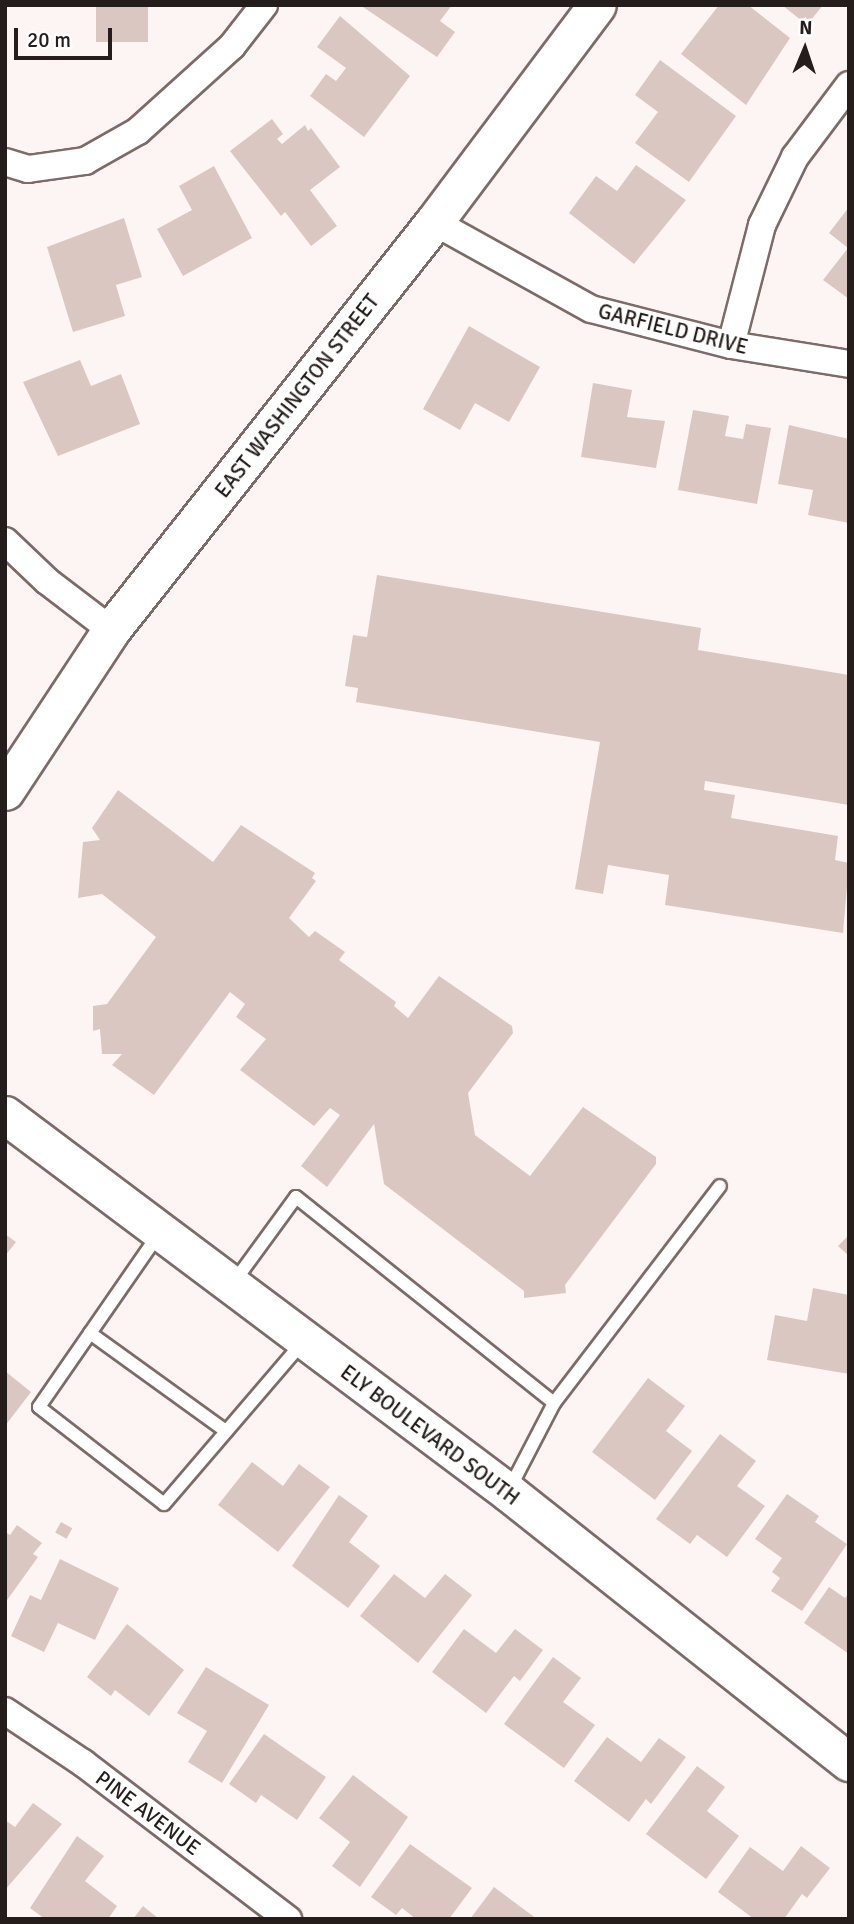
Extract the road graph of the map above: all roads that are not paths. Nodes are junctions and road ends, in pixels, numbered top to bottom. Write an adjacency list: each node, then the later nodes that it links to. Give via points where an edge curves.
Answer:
1 (264, 5): 4 (street, via 232,46 138,131 85,161 28,169)
2 (597, 5): 5 (main road, EAST WASHINGTON STREET)
3 (849, 85): 6 (street, via 795,157 762,225)
4 (5, 162)
5 (433, 222): 6 (street, GARFIELD DRIVE, via 591,309); 9 (main road, EAST WASHINGTON STREET)
6 (732, 345): 7 (street, GARFIELD DRIVE)
7 (849, 364)
8 (5, 541): 9 (street)
9 (111, 631): 10 (main road, EAST WASHINGTON STREET)
10 (5, 791)
11 (5, 1115): 13 (main road, ELY BOULEVARD SOUTH)
12 (720, 1186): 17 (lane)
13 (160, 1231): 14 (main road, ELY BOULEVARD SOUTH); 15 (lane)
14 (232, 1285): 16 (main road, ELY BOULEVARD SOUTH); 17 (lane, via 296,1197)
15 (90, 1333): 18 (lane); 18 (lane, via 39,1406 164,1504)
16 (304, 1340): 18 (lane); 19 (main road, ELY BOULEVARD SOUTH)
17 (554, 1403): 19 (lane)
18 (226, 1431)
19 (508, 1492): 21 (main road, ELY BOULEVARD SOUTH)
20 (5, 1711): 22 (street, PINE AVENUE, via 83,1763)
21 (849, 1762)
22 (288, 1919)

